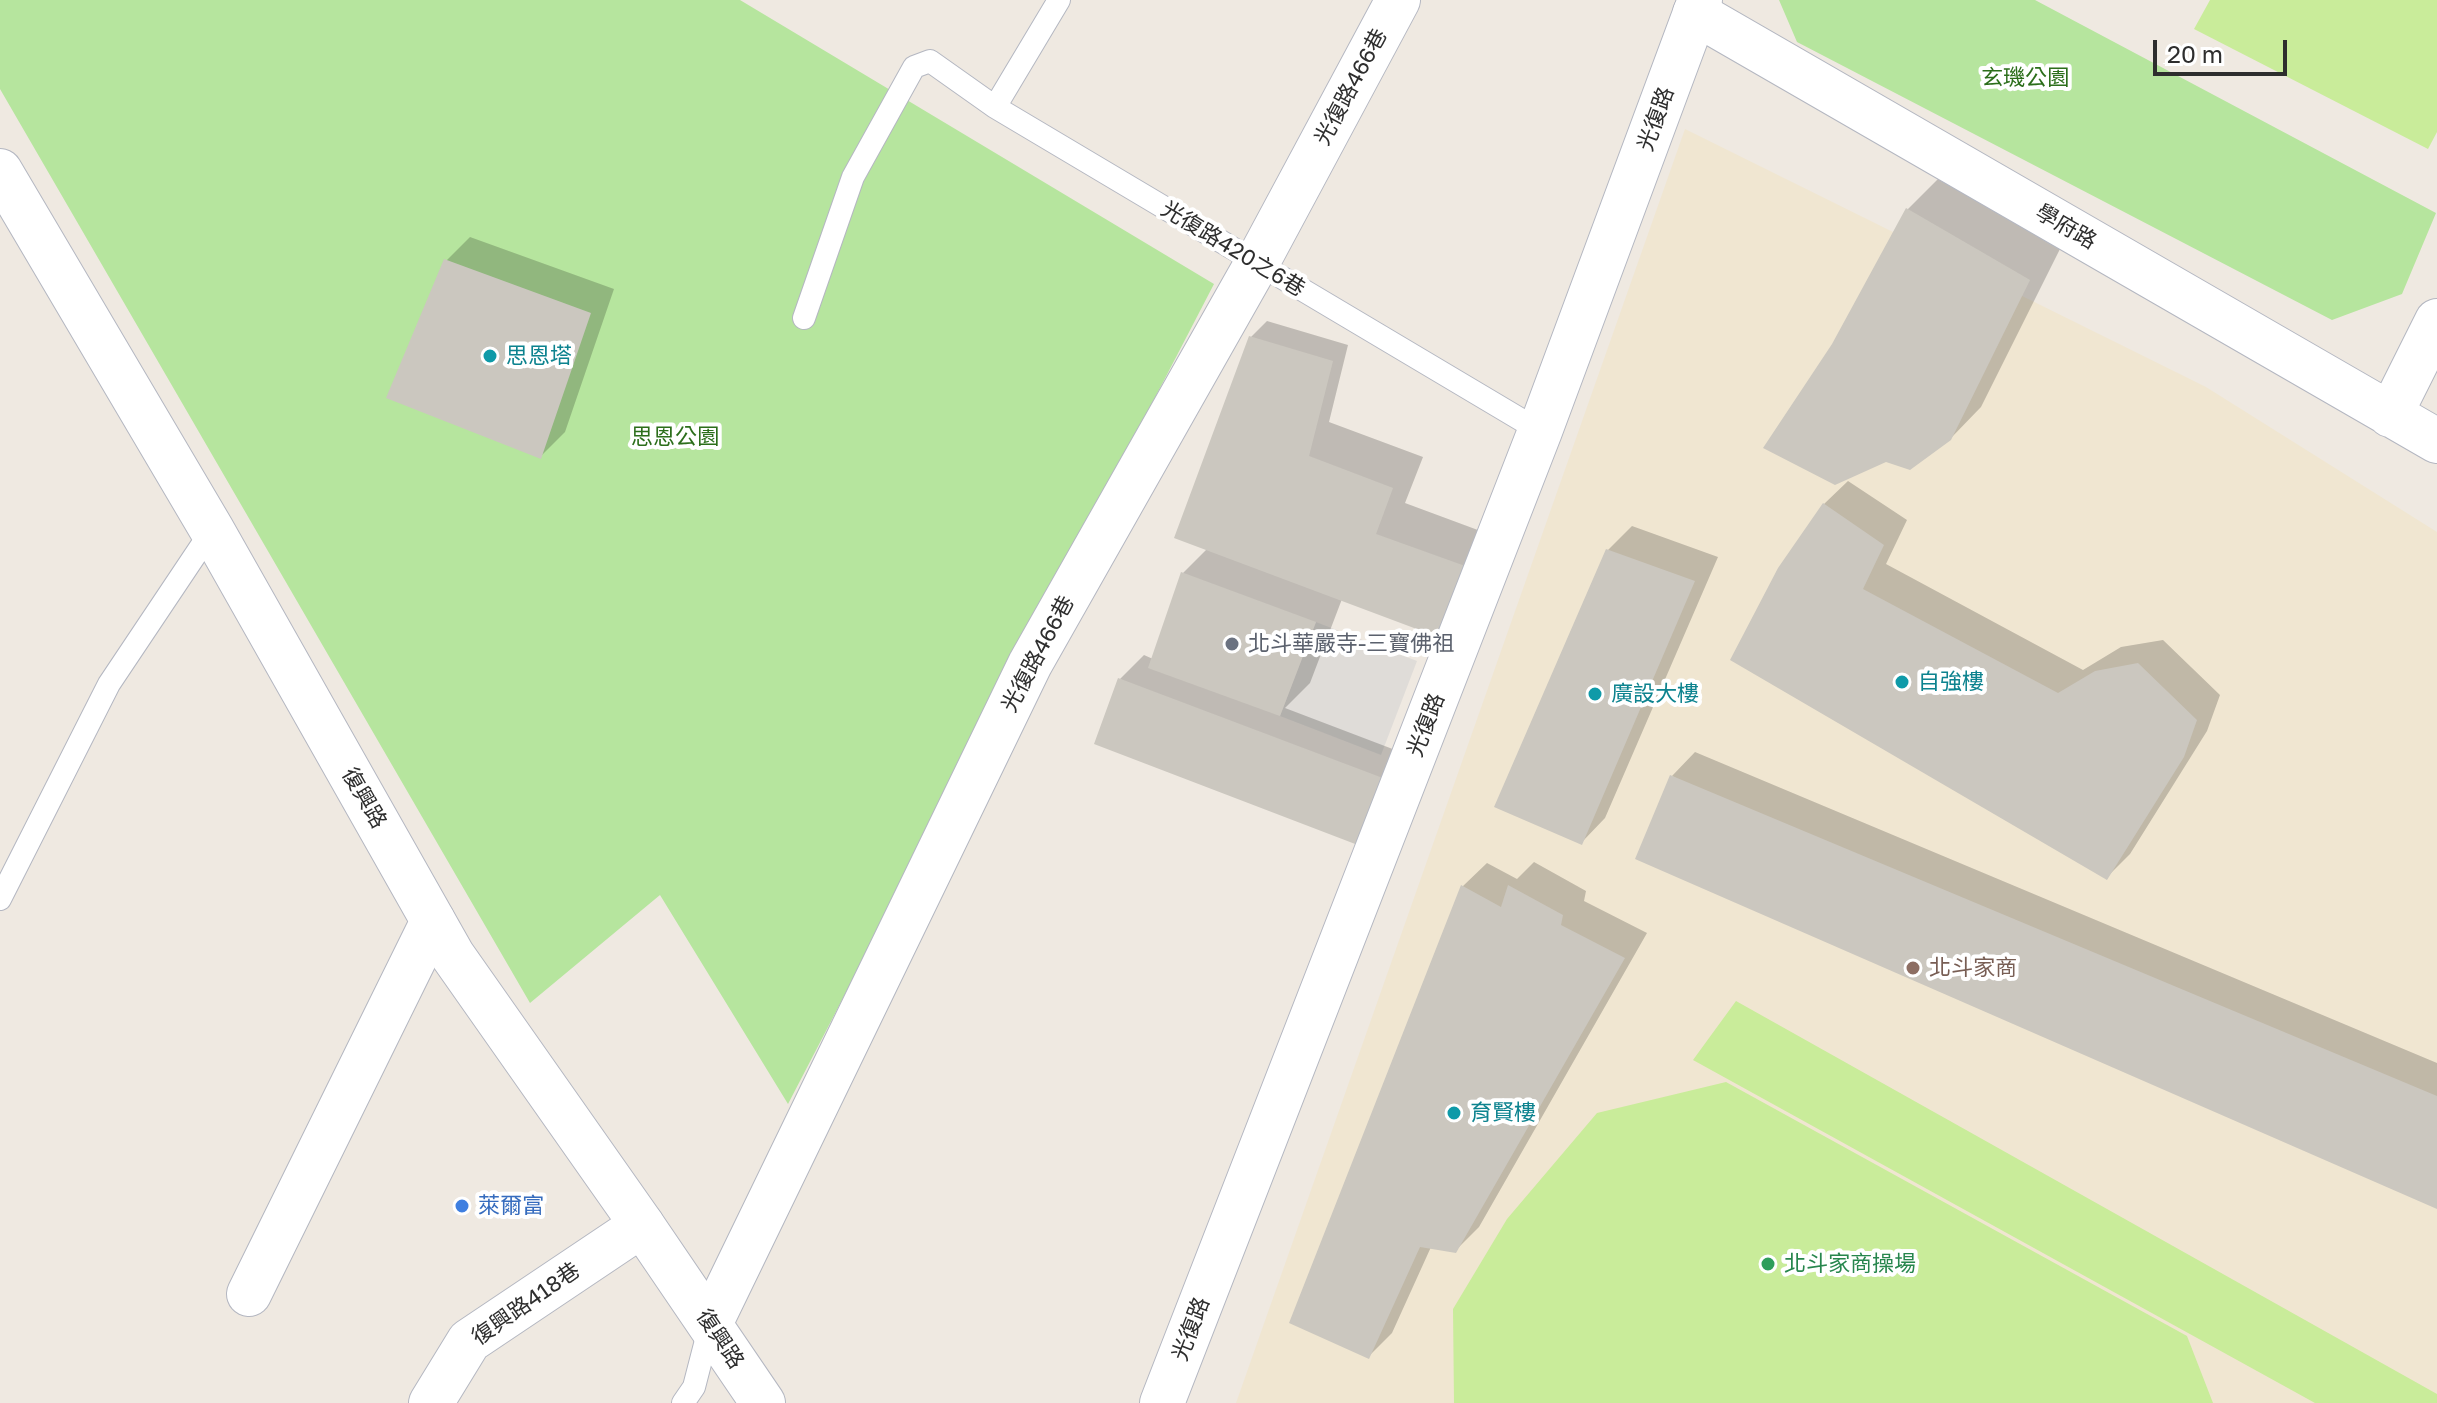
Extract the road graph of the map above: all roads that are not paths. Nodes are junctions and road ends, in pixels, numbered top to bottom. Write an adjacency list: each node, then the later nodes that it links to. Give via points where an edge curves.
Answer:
1 (1059, 0): 4 (lane)
2 (1391, 2): 6 (street, 光復路466巷)
3 (1698, 6): 9 (street, 學府路); 10 (street, 光復路)
4 (995, 107): 6 (lane, 光復路420之6巷); 7 (lane, 光復路420之6巷, via 930,61 914,67 853,177)
5 (0, 171): 12 (street, 復興路)
6 (1257, 263): 10 (lane, 光復路420之6巷); 17 (street, 光復路466巷, via 1030,664)
7 (804, 318)
8 (2437, 321): 9 (street)
9 (2390, 415): 11 (street, 學府路)
10 (1540, 431): 21 (street, 光復路)
11 (2437, 441)
12 (212, 530): 13 (lane, via 109,684); 14 (street, 復興路)
13 (0, 899)
14 (433, 921): 15 (street, 復興路); 16 (street)
15 (642, 1225): 17 (street, 復興路); 19 (street, 復興路418巷, via 469,1341)
16 (249, 1294)
17 (710, 1324): 18 (street, 復興路); 20 (lane, via 694,1387)
18 (752, 1397)
19 (431, 1403)
20 (683, 1403)
21 (1162, 1403)

